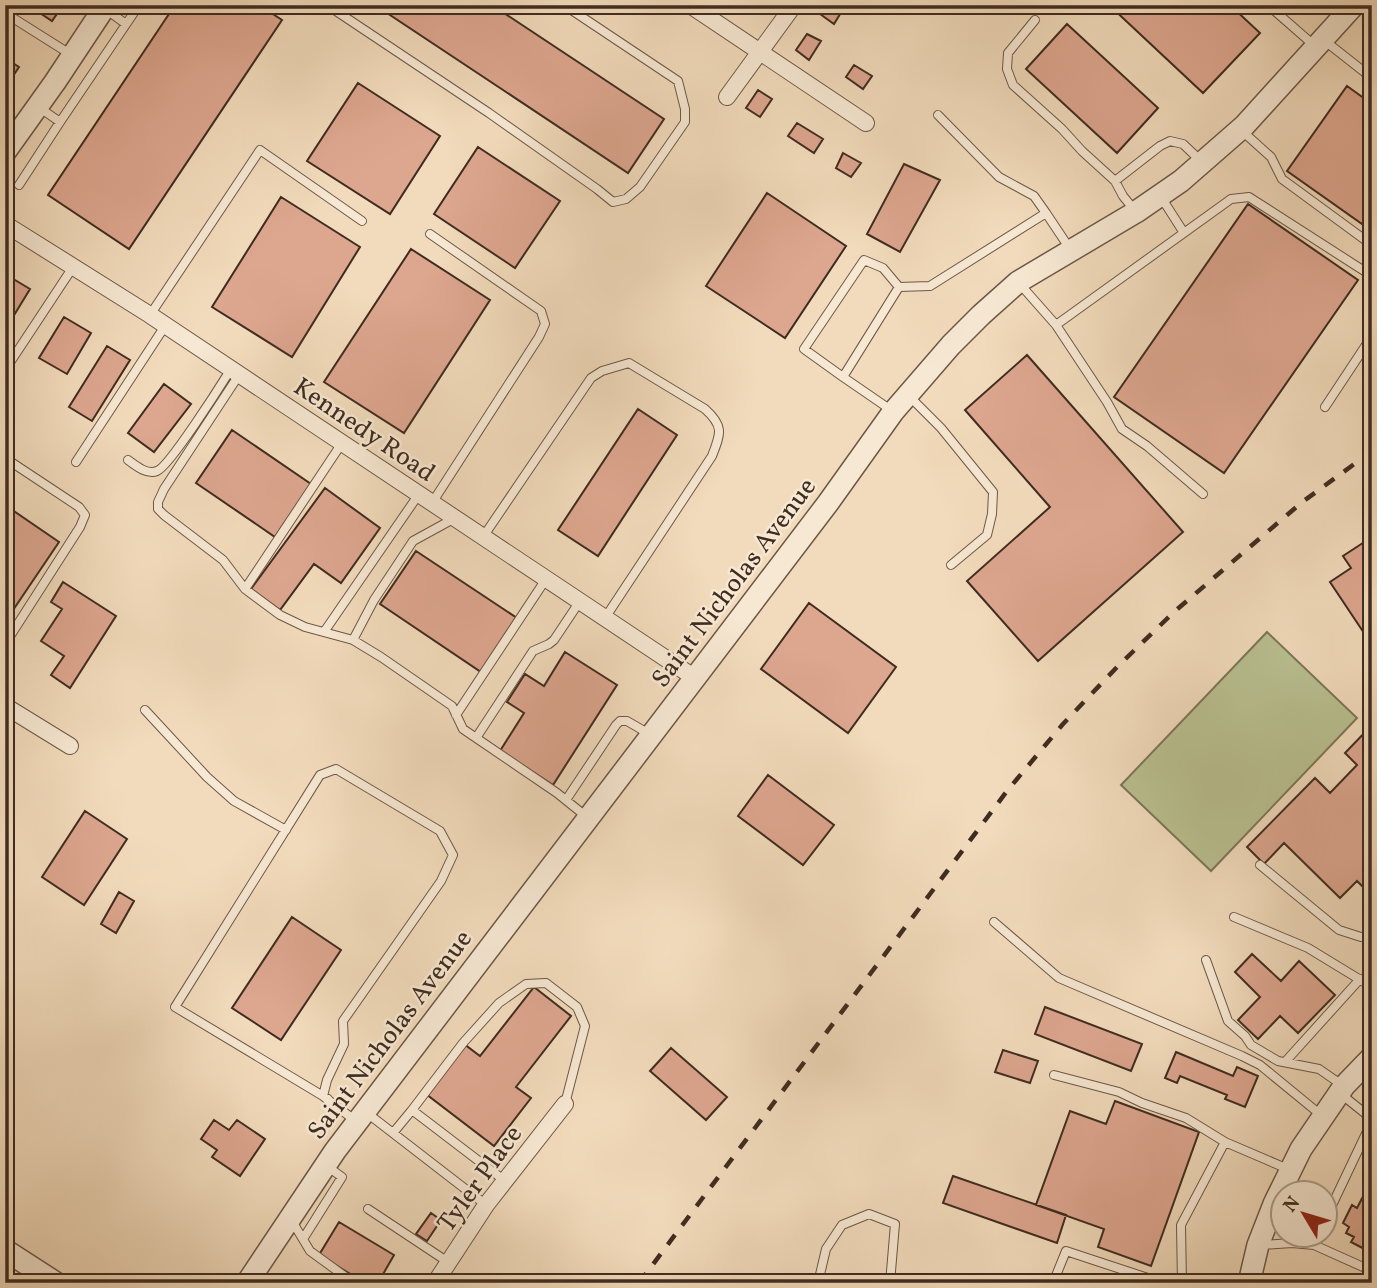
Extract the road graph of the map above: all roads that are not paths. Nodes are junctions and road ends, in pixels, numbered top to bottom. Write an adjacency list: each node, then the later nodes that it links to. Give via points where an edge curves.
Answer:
1 (139, 5): 11 (lane)
2 (327, 5): 3 (lane, via 613,202 626,199 640,187 685,122 678,81)
3 (564, 5)
4 (690, 5): 13 (street)
5 (794, 5): 13 (street)
6 (1268, 5): 12 (lane)
7 (1354, 5): 12 (street, Saint Nicholas Avenue)
8 (105, 7): 11 (lane); 14 (street)
9 (5, 13): 14 (lane)
10 (1035, 20): 24 (lane, via 1008,53 1013,85)
11 (126, 24): 19 (lane)
12 (1319, 43): 15 (lane); 21 (street, Saint Nicholas Avenue)
13 (759, 52): 16 (street); 20 (street)
14 (72, 56): 17 (street)
15 (1372, 78)
16 (727, 97)
17 (37, 107): 19 (lane); 22 (street)
18 (938, 115): 28 (lane, via 999,177 1034,196)
19 (60, 122): 25 (lane)
20 (866, 123)
21 (1240, 129): 23 (street, Saint Nicholas Avenue); 33 (lane, via 1270,157 1282,179)
22 (5, 152)
23 (1202, 162): 24 (lane, via 1183,144 1170,141); 26 (street, Saint Nicholas Avenue)
24 (1115, 181): 27 (lane)
25 (19, 186)
26 (1159, 195): 27 (street, Saint Nicholas Avenue); 31 (lane)
27 (1136, 212): 34 (street, Saint Nicholas Avenue)
28 (1046, 213): 34 (lane); 38 (lane, via 930,286)
29 (362, 221): 39 (lane, via 260,150)
30 (5, 223): 35 (street, Kennedy Road)
31 (1184, 233): 36 (lane, via 1231,199 1249,197); 40 (lane)
32 (430, 234): 54 (lane, via 541,311 545,324)
33 (1372, 245)
34 (1070, 250): 37 (street, Saint Nicholas Avenue)
35 (73, 266): 39 (street, Kennedy Road); 43 (lane)
36 (1372, 276)
37 (1018, 282): 40 (lane); 46 (street, Saint Nicholas Avenue, via 951,345)
38 (899, 287): 45 (lane); 45 (lane, via 883,268 864,260 804,349)
39 (150, 316): 41 (street, Kennedy Road)
40 (1056, 325): 53 (lane, via 1122,429)
41 (165, 326): 44 (street, Kennedy Road); 52 (lane)
42 (1372, 336): 47 (lane)
43 (5, 370)
44 (235, 372): 49 (street, Kennedy Road); 51 (lane, via 162,469 149,472); 59 (lane, via 164,489 158,509 223,560)
45 (843, 377): 48 (lane)
46 (907, 395): 48 (street, Saint Nicholas Avenue); 57 (lane, via 941,428 993,492 987,535)
47 (1325, 407)
48 (893, 412): 65 (street, Saint Nicholas Avenue)
49 (342, 443): 54 (street, Kennedy Road); 59 (lane)
50 (5, 458): 64 (lane, via 85,515)
51 (128, 460)
52 (76, 462)
53 (1203, 494)
54 (425, 499): 55 (street, Kennedy Road); 62 (lane)
55 (455, 518): 56 (street, Kennedy Road); 63 (lane, via 413,541)
56 (483, 537): 58 (street, Kennedy Road); 61 (lane, via 591,379 603,371 629,363 705,409 720,429 712,456)
57 (951, 565)
58 (546, 579): 60 (street, Kennedy Road); 68 (lane)
59 (245, 589): 62 (lane, via 280,615)
60 (580, 601): 61 (street, Kennedy Road); 70 (lane, via 554,640 533,651)
61 (605, 618): 65 (street, Kennedy Road)
62 (324, 632): 63 (lane)
63 (353, 640): 68 (lane, via 452,706)
64 (5, 644)
65 (695, 678): 69 (street, Saint Nicholas Avenue)
66 (5, 706): 71 (street)
67 (145, 710): 74 (lane, via 234,801)
68 (456, 715): 70 (lane, via 463,729)
69 (651, 735): 72 (lane, via 620,721); 73 (street, Saint Nicholas Avenue)
70 (476, 738): 72 (lane)
71 (70, 746)
72 (566, 800): 73 (lane)
73 (588, 818): 90 (street, Saint Nicholas Avenue)
74 (286, 830): 87 (lane, via 175,1007); 87 (lane, via 320,775 336,769 440,831 453,855 442,881 343,1021 344,1044 323,1096)
75 (1260, 865): 79 (lane, via 1339,930)
76 (1234, 917): 81 (lane, via 1308,948)
77 (994, 922): 91 (lane, via 1059,978 1242,1056)
78 (1372, 926): 79 (lane, via 1367,932)
79 (1370, 940)
80 (1206, 960): 84 (lane, via 1228,1021 1251,1045)
81 (1360, 979): 82 (lane); 84 (lane)
82 (1372, 987)
83 (1372, 1057): 86 (street)
84 (1285, 1062): 86 (lane, via 1320,1069)
85 (1054, 1075): 95 (lane, via 1119,1092 1186,1118)
86 (1342, 1089): 91 (street); 92 (lane)
87 (328, 1099): 90 (lane)
88 (565, 1104): 89 (lane, via 585,1026 577,1007 546,983 526,984 499,1003); 99 (street, Tyler Place)
89 (412, 1110): 93 (lane); 99 (lane)
90 (361, 1116): 93 (lane); 98 (street, Saint Nicholas Avenue)
91 (1323, 1116): 97 (street)
92 (1372, 1120): 94 (lane)
93 (393, 1133): 101 (lane)
94 (1362, 1141): 96 (lane); 100 (lane)
95 (1224, 1142): 97 (lane); 119 (lane, via 1181,1225)
96 (1372, 1145)
97 (1291, 1170): 106 (street)
98 (334, 1171): 103 (street, Saint Nicholas Avenue); 104 (lane)
99 (505, 1181): 101 (street, Tyler Place)
100 (1338, 1194)
101 (486, 1205): 109 (street, Tyler Place)
102 (368, 1209): 109 (lane)
103 (290, 1219): 104 (lane); 112 (street, Saint Nicholas Avenue)
104 (303, 1239): 113 (lane, via 310,1251)
105 (1268, 1244): 106 (lane)
106 (1258, 1245): 120 (street)
107 (1325, 1250): 110 (lane)
108 (7, 1256): 111 (street)
109 (448, 1262): 114 (street, Tyler Place)
110 (1372, 1271)
111 (56, 1283)
112 (247, 1283)
113 (354, 1283)
114 (435, 1283)
115 (818, 1283): 116 (lane, via 826,1249 842,1225 869,1214 895,1224)
116 (891, 1283)
117 (1053, 1283): 118 (lane, via 1066,1251)
118 (1163, 1283)
119 (1182, 1283)
120 (1249, 1283)

